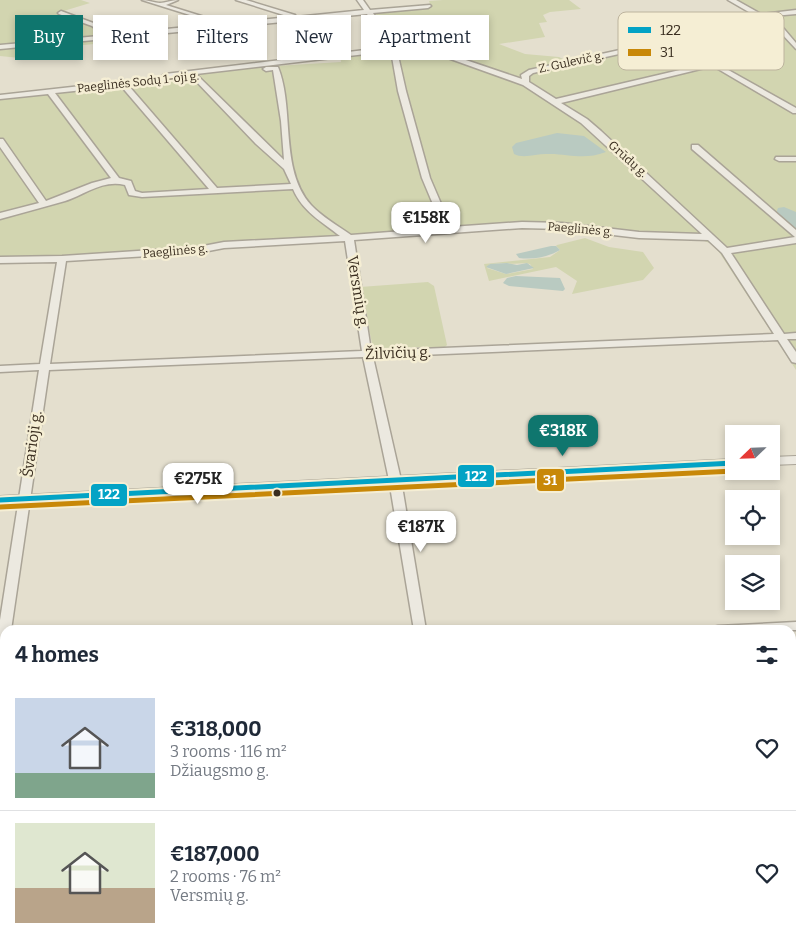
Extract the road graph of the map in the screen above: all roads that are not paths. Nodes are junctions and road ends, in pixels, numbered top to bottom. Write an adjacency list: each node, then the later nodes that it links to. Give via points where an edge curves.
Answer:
1 (144, 0): 6 (street)
2 (175, 0): 6 (street)
3 (239, 0): 12 (street)
4 (360, 0): 8 (street)
5 (731, 0): 10 (street)
6 (160, 5): 11 (street)
7 (428, 6): 8 (street)
8 (367, 11): 13 (street); 14 (street)
9 (61, 12): 16 (street)
10 (753, 12)
11 (194, 15)
12 (289, 15)
13 (325, 15)
14 (370, 15)
15 (277, 20): 17 (street)
16 (93, 25)
17 (168, 31)
18 (784, 32): 21 (street)
19 (93, 38): 20 (street)
20 (10, 46): 22 (street); 25 (street)
21 (796, 46)
22 (0, 47)
23 (361, 52): 30 (street, Grūdų g.)
24 (618, 52): 32 (street, Z. Gulevič g., via 531,71 525,75)
25 (12, 55)
26 (395, 60): 48 (street, via 426,178)
27 (461, 60): 32 (street, Grūdų g.)
28 (689, 70): 36 (street)
29 (724, 70): 37 (street)
30 (165, 76)
31 (194, 76): 33 (street, Paeglinės Sodų 1-oji g.); 42 (street); 42 (street, Paeglinės Sodų 1-oji g., via 276,68 285,121)
32 (526, 82): 36 (street, Grūdų g.)
33 (123, 84): 34 (street, Paeglinės Sodų 1-oji g.); 45 (street)
34 (50, 92): 35 (street, Paeglinės Sodų 1-oji g.); 43 (street)
35 (0, 97)
36 (554, 102): 50 (street, Grūdų g., via 598,133)
37 (796, 111)
38 (0, 142): 46 (street)
39 (695, 147): 49 (street)
40 (779, 159): 41 (street)
41 (796, 159)
42 (288, 168): 44 (street)
43 (116, 181): 45 (street, via 128,183 130,191 135,194); 46 (street, via 92,186)
44 (296, 186): 45 (street); 51 (street, via 309,208)
45 (215, 191)
46 (44, 204): 47 (street)
47 (0, 216)
48 (448, 230): 50 (street, Paeglinės g., via 562,226 639,235); 51 (street, Versmių g.)
49 (796, 235)
50 (711, 237): 53 (street, Grūdų g.)
51 (349, 238): 54 (street, Paeglinės g.); 58 (street, Versmių g.)
52 (796, 240): 53 (street)
53 (724, 251): 56 (street, Grūdų g.)
54 (62, 259): 55 (street, Paeglinės g.); 60 (street, Švarioji g.)
55 (0, 260)
56 (781, 336): 57 (street, Žilvičių g.); 58 (street, Žilvičių g.); 59 (street, Grūdų g.)
57 (796, 336)
58 (368, 354): 60 (street, Žilvičių g.); 65 (street, Versmių g.)
59 (796, 360)
60 (44, 367): 61 (street, Žilvičių g.); 66 (street, Švarioji g.)
61 (0, 369)
62 (796, 460): 63 (street)
63 (780, 461)
64 (725, 463): 65 (street)
65 (395, 480): 66 (street); 69 (street, Versmių g.)
66 (24, 499): 67 (street); 68 (street, Švarioji g.)
67 (0, 500)
68 (6, 625)
69 (419, 625)

